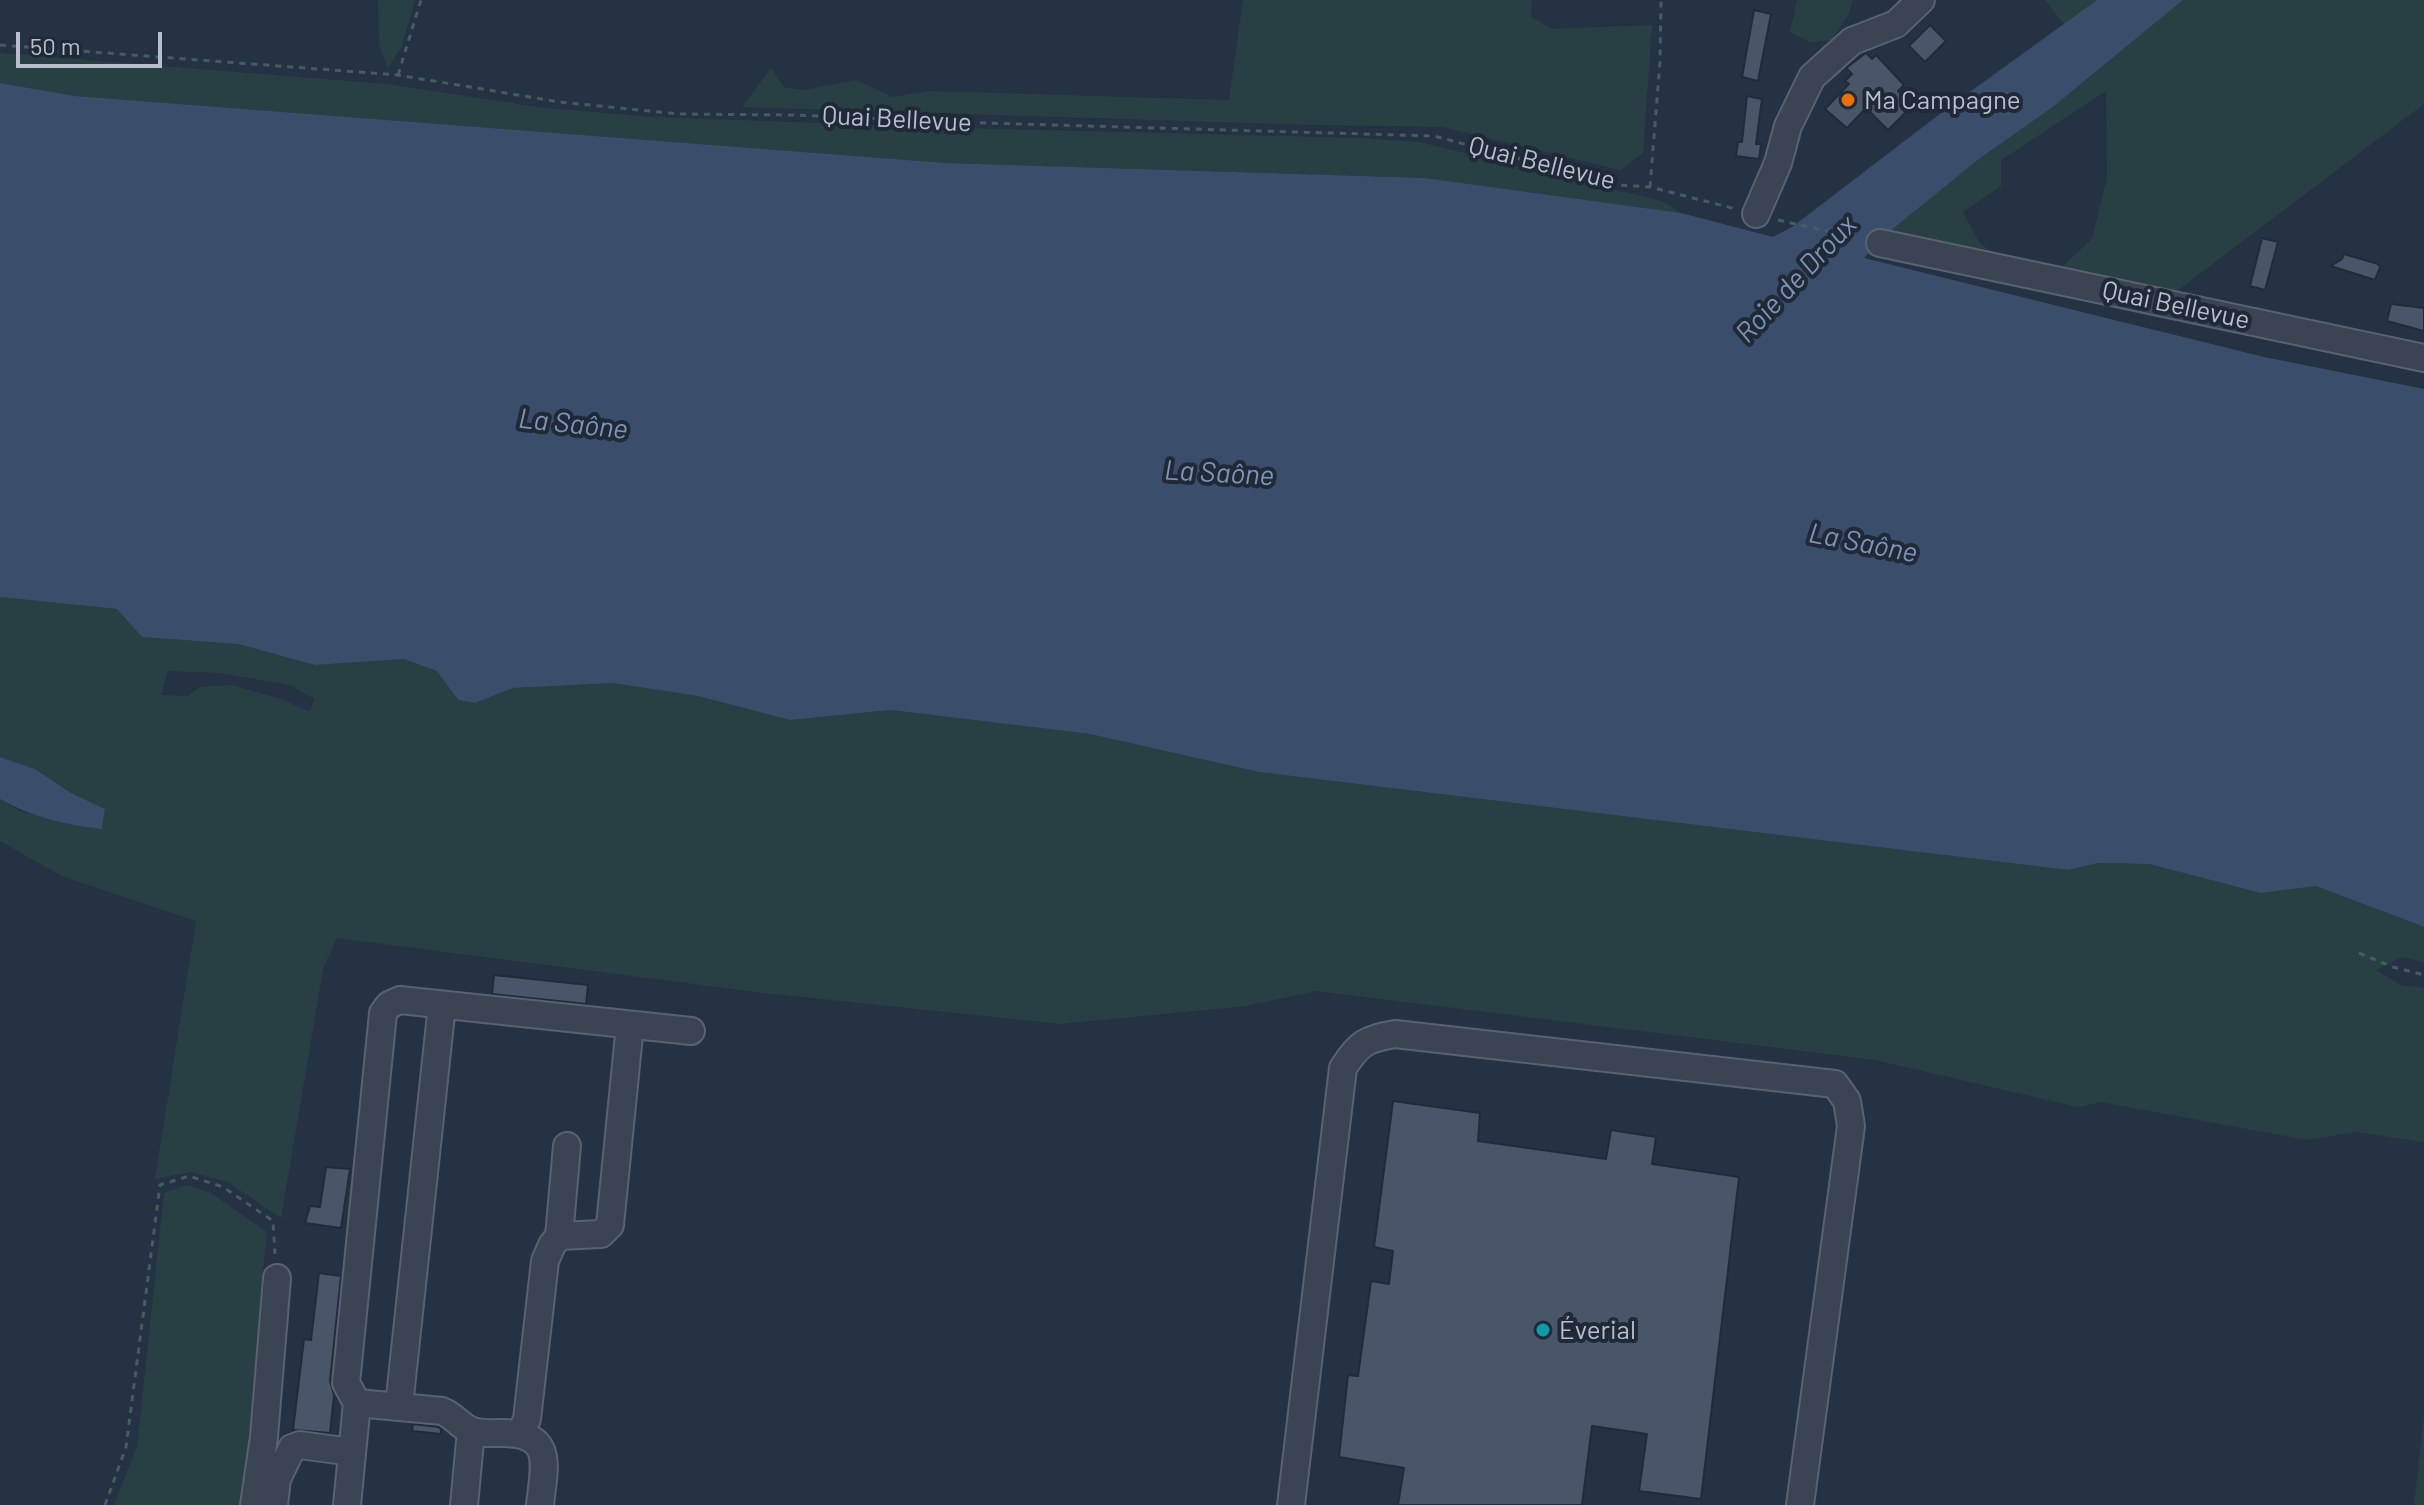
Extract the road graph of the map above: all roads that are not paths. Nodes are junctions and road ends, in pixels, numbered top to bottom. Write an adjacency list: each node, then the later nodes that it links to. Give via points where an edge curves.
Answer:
1 (1921, 0): 2 (street, via 1896,24 1852,41 1812,77)
2 (1756, 214)
3 (1880, 243): 4 (street, Quai Bellevue)
4 (2424, 358)
5 (442, 1005): 6 (street); 11 (street, via 400,1000 383,1013 346,1383); 12 (street)
6 (630, 1025): 7 (street); 9 (street, via 610,1225 601,1234)
7 (691, 1031)
8 (567, 1146): 9 (street)
9 (559, 1236): 14 (street, via 545,1261 527,1419)
10 (277, 1278): 16 (street)
11 (357, 1403): 12 (street); 15 (street)
12 (399, 1406): 13 (street, via 453,1415)
13 (471, 1431): 14 (street); 19 (street)
14 (521, 1433): 20 (street, via 539,1444 543,1457)
15 (352, 1452): 17 (street, via 292,1448 277,1479); 18 (street)
16 (254, 1505)
17 (274, 1505)
18 (347, 1505)
19 (464, 1505)
20 (540, 1505)
21 (1291, 1505): 22 (street, via 1343,1068 1357,1047 1395,1034 1835,1084 1847,1101 1851,1126)
22 (1800, 1505)

